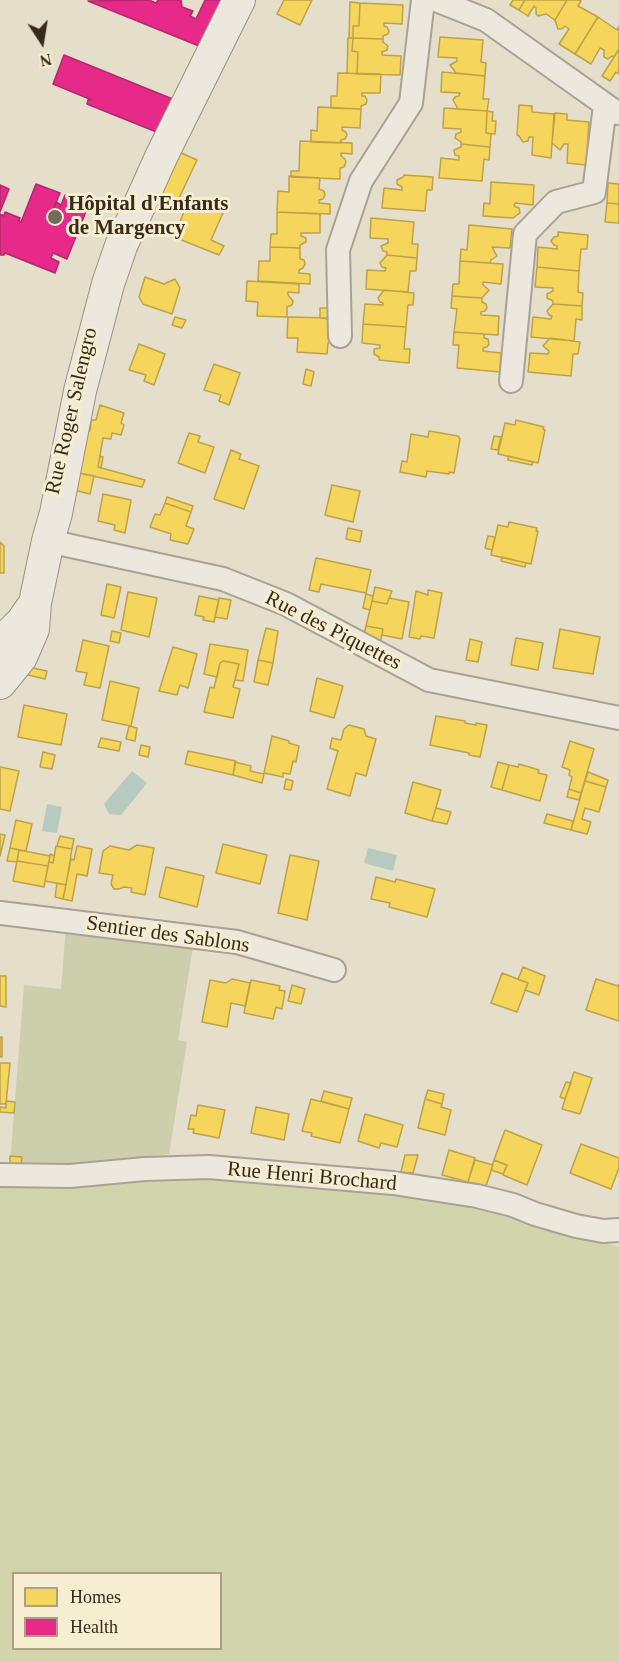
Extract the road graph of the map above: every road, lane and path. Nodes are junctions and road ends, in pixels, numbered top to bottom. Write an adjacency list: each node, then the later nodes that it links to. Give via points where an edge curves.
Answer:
1 (239, 0): 7 (main road, Rue Roger Salengro, via 121,246 80,391)
2 (423, 0): 5 (street, via 411,103 362,181 338,250)
3 (436, 0): 4 (street, via 486,20)
4 (612, 110): 6 (street, via 594,192 556,202 525,234)
5 (340, 336)
6 (511, 381)
7 (48, 541): 8 (main road, Rue Roger Salengro); 11 (street, Rue des Piquettes, via 223,579 286,604 429,680)
8 (35, 603): 9 (main road, Rue Roger Salengro); 10 (main road, Rue Roger Salengro, via 28,642)
9 (0, 644)
10 (0, 683)
11 (619, 718)
12 (0, 913): 13 (street, Sentier des Sablons, via 237,942)
13 (334, 970)
14 (0, 1175): 15 (street, Rue Henri Brochard, via 70,1176 209,1167 393,1183 477,1196 576,1226)
15 (619, 1230)

